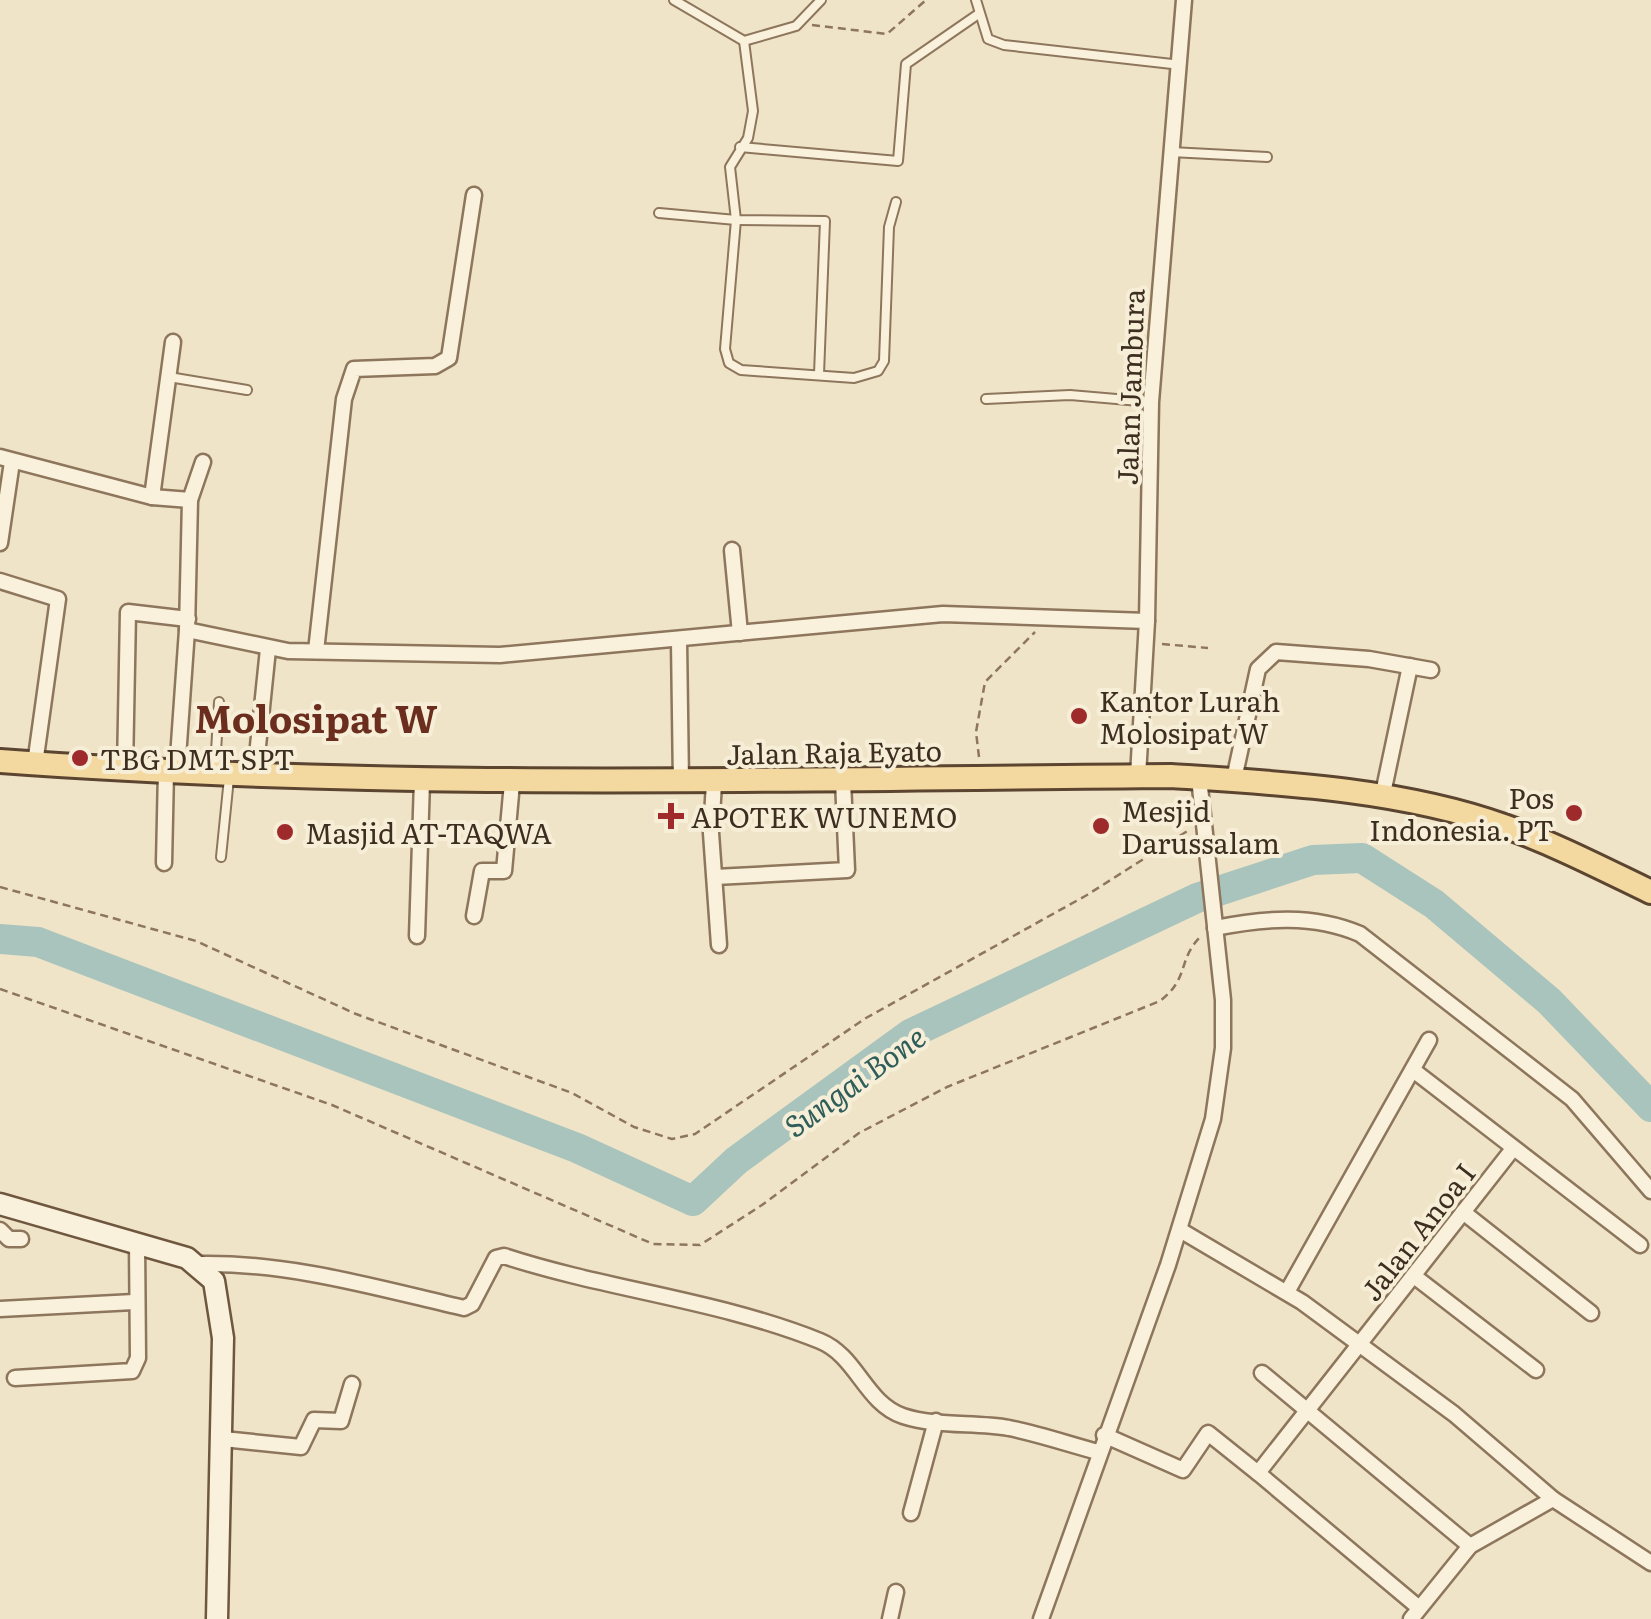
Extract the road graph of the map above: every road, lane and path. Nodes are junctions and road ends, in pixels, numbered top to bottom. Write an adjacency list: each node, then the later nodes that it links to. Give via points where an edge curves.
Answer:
1 (674, 0): 8 (lane)
2 (821, 0): 7 (lane)
3 (926, 0): 7 (path, via 887,34)
4 (976, 0): 6 (lane)
5 (1183, 7): 9 (street, Jalan Jambura)
6 (978, 15): 9 (lane, via 988,39 1004,45); 10 (lane, via 906,64 898,161)
7 (796, 26): 8 (lane)
8 (744, 41): 10 (lane, via 753,111)
9 (1181, 65): 11 (street, Jalan Jambura)
10 (740, 147): 16 (lane, via 730,167)
11 (1171, 152): 12 (lane); 22 (street, Jalan Jambura)
12 (1267, 156)
13 (474, 195): 38 (street, via 448,358 435,366 354,369)
14 (896, 202): 18 (lane, via 889,227 884,360 869,377)
15 (659, 213): 16 (lane)
16 (736, 220): 18 (lane, via 728,363 741,370); 18 (lane, via 825,221)
17 (172, 342): 19 (street)
18 (819, 374)
19 (169, 377): 20 (lane); 25 (street)
20 (247, 390)
21 (986, 399): 22 (lane, via 1070,395)
22 (1150, 402): 31 (street, Jalan Jambura)
23 (6, 460): 25 (street); 27 (street)
24 (203, 462): 26 (street)
25 (152, 497): 26 (street)
26 (190, 500): 32 (street)
27 (0, 543)
28 (732, 550): 33 (street)
29 (0, 581): 43 (street, via 58,599)
30 (1041, 617): 31 (street); 33 (street, via 943,614); 49 (path, via 1024,648 985,682 976,732)
31 (1147, 621): 35 (street, Jalan Jambura)
32 (187, 624): 37 (street); 44 (street, via 128,612); 45 (street)
33 (740, 633): 34 (street)
34 (679, 641): 38 (street, via 546,654); 55 (street)
35 (1145, 643): 36 (path); 48 (street, Jalan Jambura)
36 (1208, 648)
37 (268, 649): 38 (street); 47 (street)
38 (316, 651)
39 (1410, 666): 40 (street); 51 (street, via 1276,652 1258,670); 57 (street)
40 (1431, 670)
41 (219, 702): 46 (lane)
42 (0, 761): 43 (main road, Jalan Raja Eyato)
43 (34, 764): 44 (main road, Jalan Raja Eyato)
44 (125, 770): 45 (main road, Jalan Raja Eyato)
45 (172, 772): 46 (main road, Jalan Raja Eyato); 60 (street)
46 (222, 773): 47 (main road, Jalan Raja Eyato); 59 (lane)
47 (254, 774): 52 (main road, Jalan Raja Eyato)
48 (1138, 776): 49 (main road, Jalan Raja Eyato); 50 (main road, Jalan Raja Eyato)
49 (981, 778): 53 (main road, Jalan Raja Eyato)
50 (1199, 778): 51 (main road, Jalan Raja Eyato); 58 (street)
51 (1234, 779): 57 (main road, Jalan Raja Eyato)
52 (422, 781): 54 (main road, Jalan Raja Eyato); 66 (street)
53 (843, 781): 56 (main road, Jalan Raja Eyato); 61 (street, via 848,870)
54 (512, 782): 55 (main road, Jalan Raja Eyato); 64 (street, via 504,871 482,871)
55 (681, 783): 56 (main road, Jalan Raja Eyato)
56 (714, 783): 61 (street)
57 (1382, 798): 63 (main road, Jalan Raja Eyato, via 1502,825)
58 (1203, 820): 62 (path, via 1087,894 866,1018 695,1134 672,1139 572,1093 356,1014 196,942); 65 (street)
59 (221, 857)
60 (164, 863)
61 (715, 877): 67 (street)
62 (0, 887)
63 (1651, 892)
64 (474, 916)
65 (1215, 925): 68 (path, via 1188,948 1180,986 1160,1001 947,1087 859,1133 700,1245 653,1244 332,1105); 72 (street, via 1294,919 1333,922 1360,934 1572,1099); 76 (street, via 1223,1000 1219,1083 1204,1160)
66 (417, 936)
67 (719, 945)
68 (0, 988)
69 (1429, 1040): 70 (street)
70 (1413, 1070): 71 (street); 82 (street)
71 (1512, 1150): 74 (street, Jalan Anoa I); 79 (street)
72 (1651, 1192)
73 (0, 1204): 78 (street)
74 (1463, 1212): 81 (street, Jalan Anoa I); 85 (street)
75 (0, 1230): 77 (street, via 8,1239)
76 (1180, 1230): 82 (street); 93 (street)
77 (21, 1239)
78 (137, 1242): 80 (street); 83 (street)
79 (1640, 1246)
80 (199, 1264): 92 (street, via 252,1265 464,1308 496,1258 504,1256 749,1317 822,1342 838,1350 886,1408); 94 (street, via 214,1280 222,1305)
81 (1414, 1276): 86 (street, Jalan Anoa I); 87 (street)
82 (1288, 1292): 86 (street)
83 (134, 1302): 84 (street); 89 (street, via 138,1358 132,1371)
84 (0, 1309)
85 (1591, 1313)
86 (1360, 1344): 91 (street, Jalan Anoa I); 97 (street)
87 (1536, 1370)
88 (1262, 1373): 91 (street)
89 (15, 1378)
90 (352, 1384): 94 (street, via 341,1421 314,1420 297,1448)
91 (1308, 1408): 96 (street, Jalan Anoa I); 99 (street)
92 (936, 1421): 95 (street, via 1008,1428); 98 (street)
93 (1104, 1435): 95 (street); 96 (street, via 1183,1470 1208,1433)
94 (222, 1439): 103 (street)
95 (1098, 1452): 105 (street)
96 (1258, 1473): 102 (street)
97 (1553, 1499): 99 (street); 100 (street)
98 (912, 1512)
99 (1470, 1546): 102 (street)
100 (1651, 1563)
101 (896, 1592): 104 (street)
102 (1415, 1613)
103 (217, 1619)
104 (890, 1619)
105 (1041, 1619)

